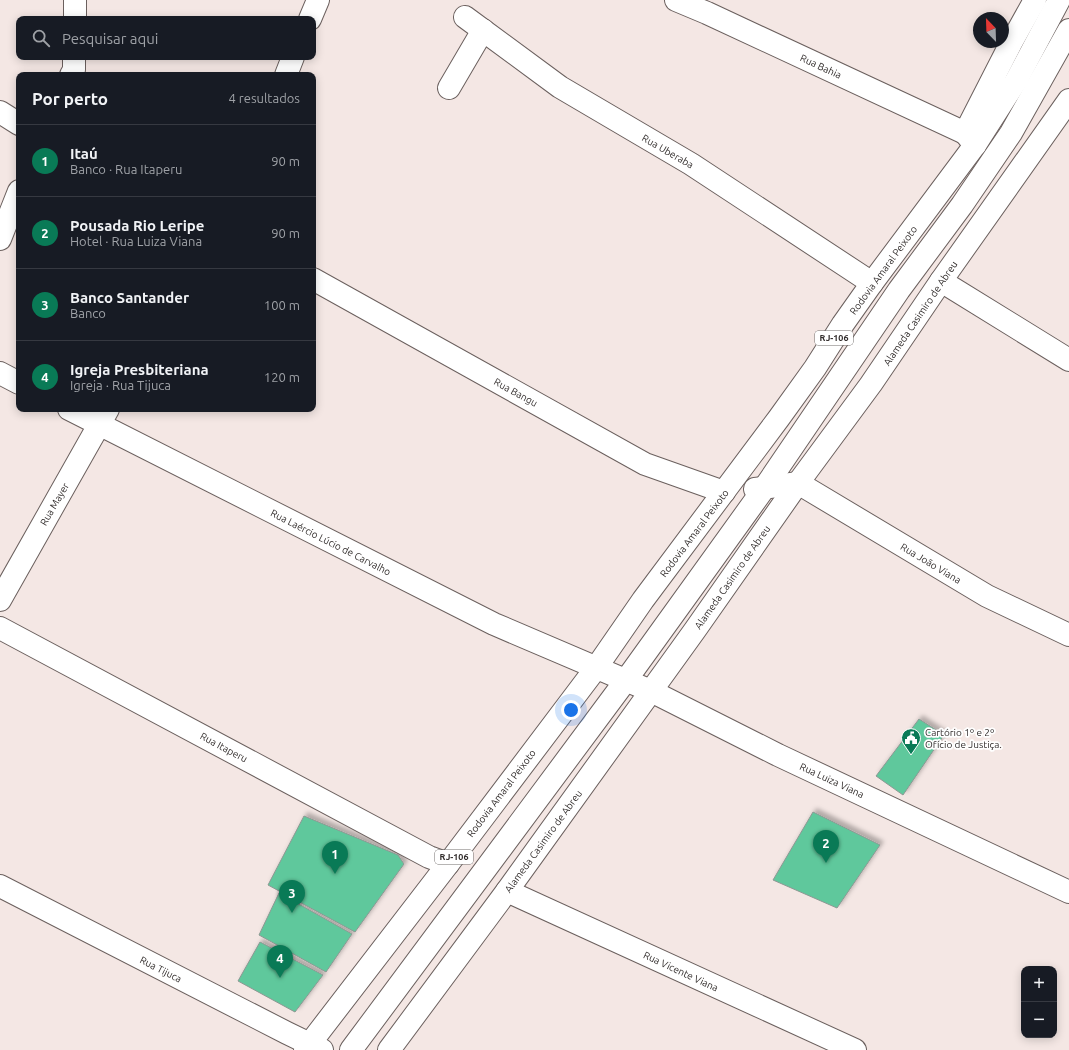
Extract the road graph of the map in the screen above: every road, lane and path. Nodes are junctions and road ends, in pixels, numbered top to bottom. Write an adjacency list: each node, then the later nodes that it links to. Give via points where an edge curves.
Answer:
1 (75, 0): 7 (main road)
2 (318, 0): 8 (main road)
3 (676, 0): 6 (main road, Rua Bahia)
4 (1035, 0): 20 (main road, via 1011,43)
5 (1059, 0): 20 (main road, Rodovia Amaral Peixoto / RJ-106, via 1016,81)
6 (713, 6): 20 (main road, Rua Bahia)
7 (75, 16)
8 (311, 16)
9 (465, 17): 10 (main road, Rua Uberaba)
10 (483, 30): 16 (main road); 25 (main road, Rua Uberaba, via 560,87 691,164)
11 (1069, 30): 32 (main road, RJ-106, via 1011,133 899,290)
12 (74, 60): 14 (main road)
13 (292, 60): 15 (main road)
14 (73, 72)
15 (287, 72)
16 (450, 88)
17 (1069, 100): 24 (main road, Alameda Casimiro de Abreu)
18 (0, 112): 19 (main road)
19 (16, 122)
20 (970, 139): 25 (main road, Rodovia Amaral Peixoto / RJ-106)
21 (16, 199): 22 (main road)
22 (0, 239)
23 (316, 281): 33 (main road, Rua Bangu, via 645,464)
24 (941, 281): 26 (main road); 31 (main road, Alameda Casimiro de Abreu, via 871,384)
25 (872, 283): 33 (main road, Rodovia Amaral Peixoto / RJ-106, via 815,368)
26 (1069, 360)
27 (0, 373): 28 (main road)
28 (16, 381)
29 (82, 412): 30 (main road, Rua Laércio Lúcio de Carvalho)
30 (104, 417): 34 (main road, Rua Mayer); 37 (main road, Rua Laércio Lúcio de Carvalho, via 494,624)
31 (798, 483): 32 (main road); 36 (main road, Rua João Viana, via 987,596); 39 (main road, Alameda Casimiro de Abreu)
32 (765, 488): 33 (main road); 38 (main road, RJ-106)
33 (724, 492): 37 (main road, Rodovia Amaral Peixoto / RJ-106)
34 (0, 600)
35 (0, 628): 40 (main road, Rua Itaperu, via 429,857)
36 (1069, 635)
37 (596, 668): 38 (main road, Rua Luiza Viana); 40 (main road, Rodovia Amaral Peixoto / RJ-106)
38 (626, 680): 39 (main road, Rua Luiza Viana); 45 (main road, RJ-106)
39 (651, 691): 42 (main road, Alameda Casimiro de Abreu); 43 (main road, Rua Luiza Viana)
40 (448, 864): 44 (main road, Rodovia Amaral Peixoto / RJ-106)
41 (0, 886): 44 (main road, Rua Tijuca)
42 (507, 891): 46 (main road, Alameda Casimiro de Abreu); 47 (main road, Rua Vicente Viana)
43 (1069, 892)
44 (312, 1048)
45 (351, 1050)
46 (389, 1050)
47 (855, 1050)

